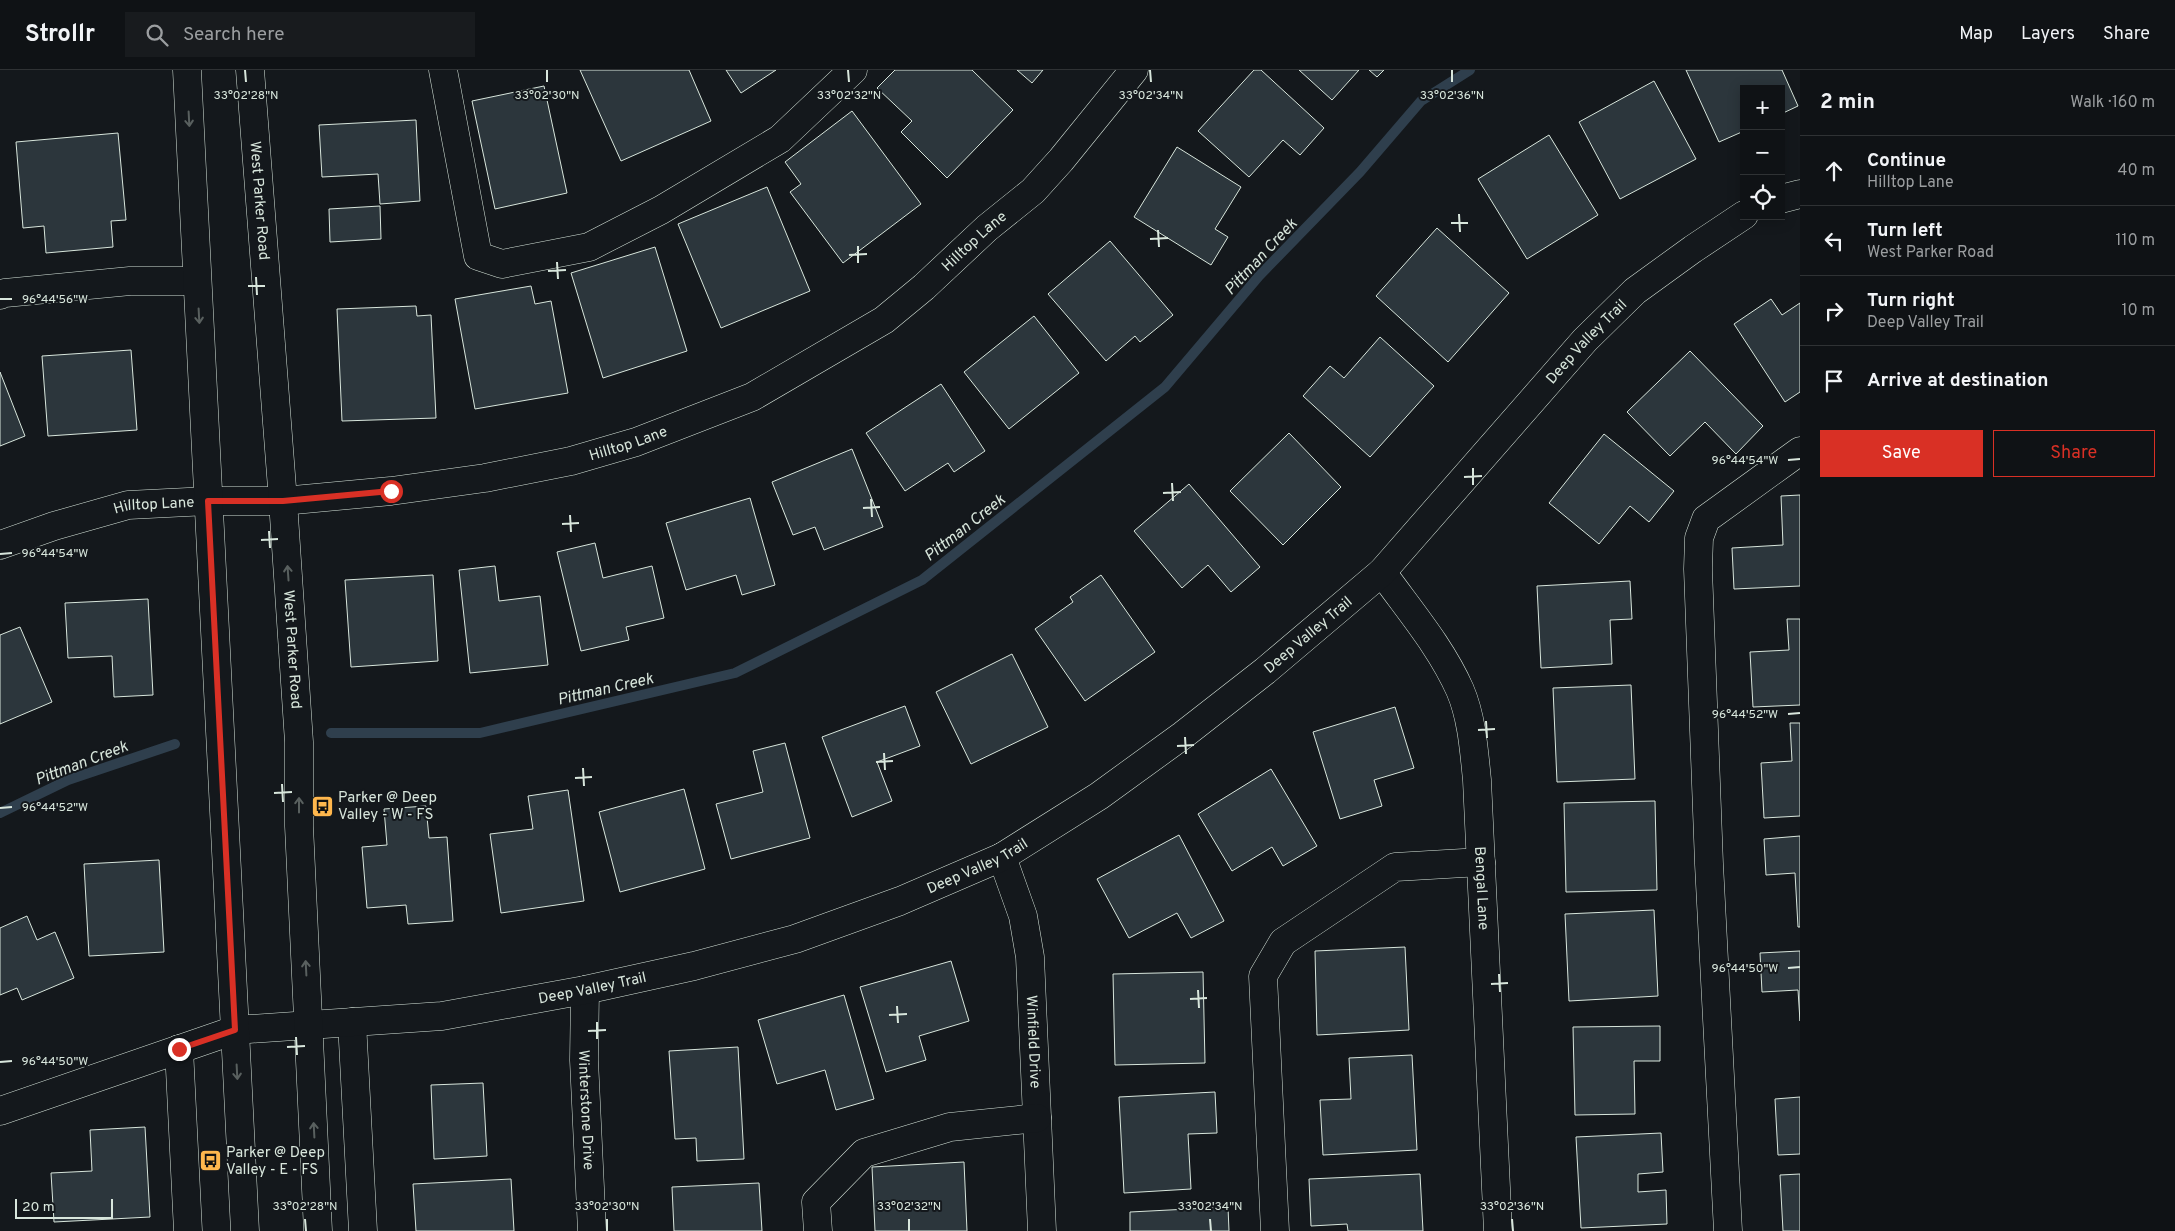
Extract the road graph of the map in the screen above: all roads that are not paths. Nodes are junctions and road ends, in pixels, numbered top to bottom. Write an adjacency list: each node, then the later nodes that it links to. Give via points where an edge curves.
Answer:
1 (187, 70): 9 (street, one-way to 9)
2 (250, 70): 13 (street, West Parker Road)
3 (443, 70): 4 (street, via 478,256 502,264 589,247 661,210 780,139)
4 (853, 70)
5 (1134, 70): 13 (street, Hilltop Lane, via 1033,191 987,228 924,287 884,320 752,397 636,442 570,461 485,478)
6 (1800, 194): 7 (street)
7 (1785, 199)
8 (1740, 218): 15 (street, Deep Valley Trail, via 1635,292 1585,340)
9 (197, 281): 10 (street, via 130,281); 12 (street, one-way to 12)
10 (0, 296)
11 (1800, 451): 34 (street, via 1706,519 1699,538 1709,864)
12 (208, 501): 13 (street, Hilltop Lane); 14 (street, Hilltop Lane, via 128,505); 21 (street)
13 (283, 501): 20 (street, West Parker Road, one-way to 13, via 298,742)
14 (0, 545)
15 (1382, 572): 16 (street, Deep Valley Trail, via 1183,736 1098,796); 17 (street, Bengal Lane, via 1434,646 1460,691 1472,736)
16 (1002, 857): 18 (street, Deep Valley Trail, via 900,901 795,939); 24 (street, Winfield Drive, via 1023,916 1030,957)
17 (1481, 862): 32 (street, via 1395,867 1283,942 1263,976); 33 (street, Bengal Lane)
18 (585, 990): 19 (street, Deep Valley Trail, via 442,1016); 29 (street, Winterstone Drive, via 584,1060)
19 (352, 1022): 20 (street, Deep Valley Trail); 28 (street)
20 (309, 1025): 21 (street, Deep Valley Trail); 27 (street, West Parker Road, one-way to 20)
21 (235, 1030): 22 (street, Deep Valley Trail); 26 (street, one-way to 26)
22 (179, 1049): 23 (street, Deep Valley Trail); 25 (street)
23 (0, 1111)
24 (1037, 1118): 30 (street, via 950,1127 864,1153 816,1202); 31 (street, Winfield Drive)
25 (188, 1231)
26 (245, 1231)
27 (318, 1231)
28 (362, 1231)
29 (592, 1231)
30 (818, 1231)
31 (1042, 1231)
32 (1275, 1231)
33 (1498, 1231)
34 (1728, 1231)

